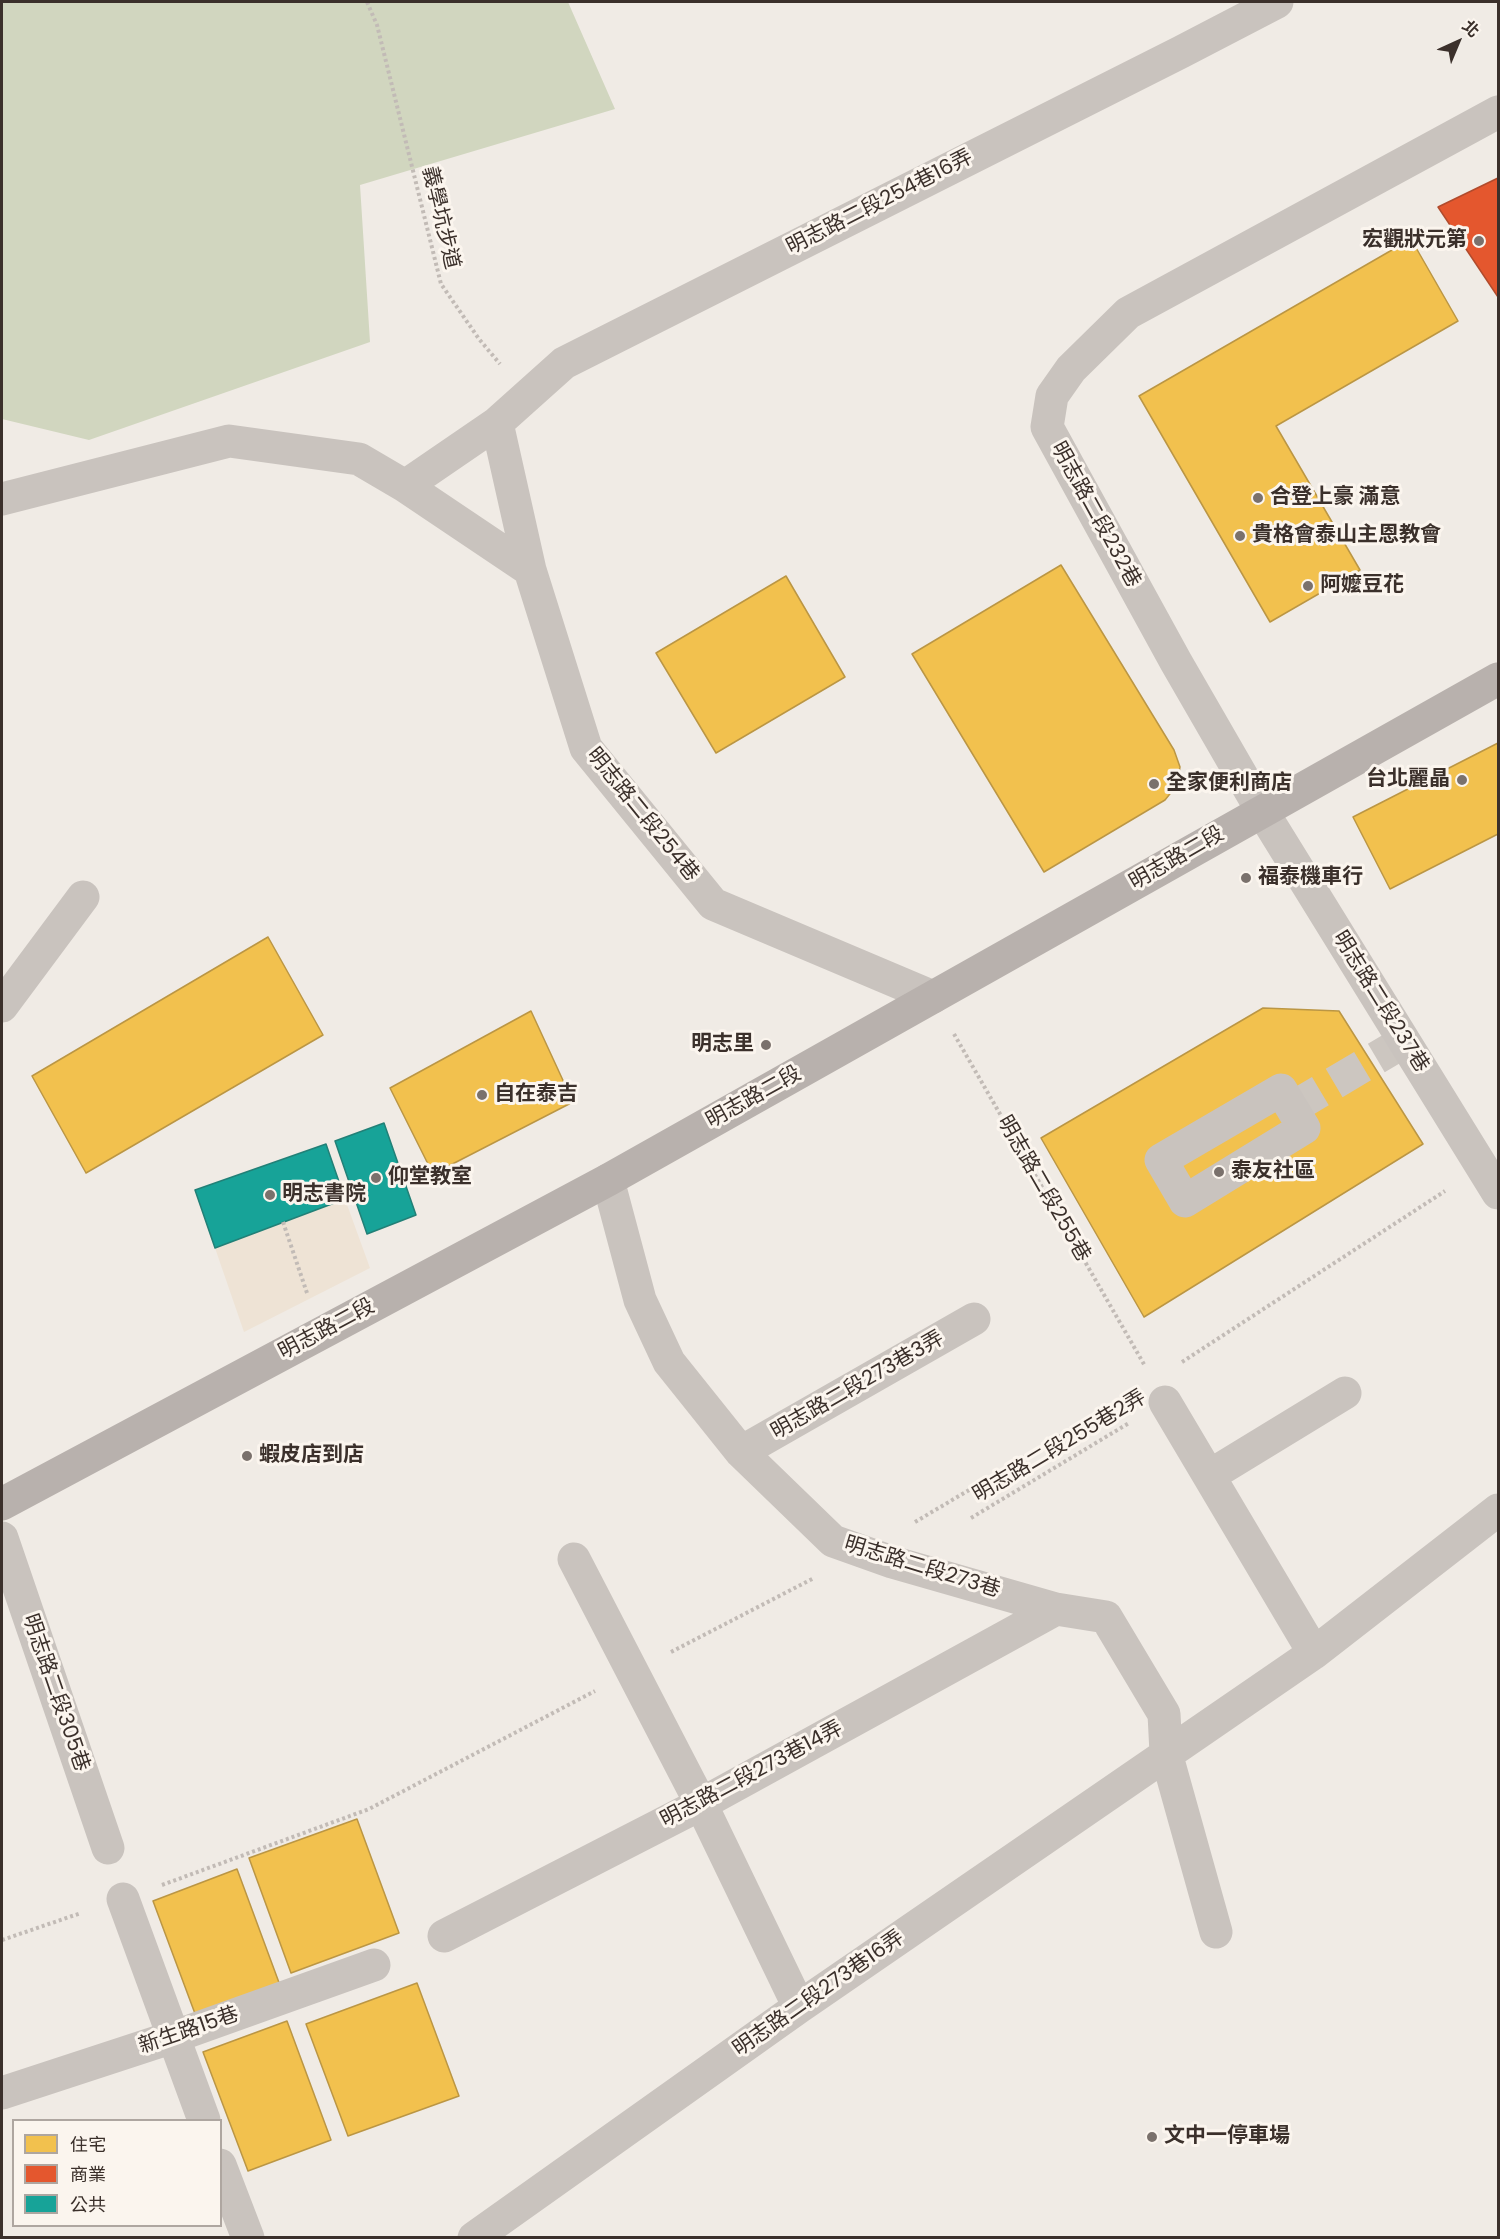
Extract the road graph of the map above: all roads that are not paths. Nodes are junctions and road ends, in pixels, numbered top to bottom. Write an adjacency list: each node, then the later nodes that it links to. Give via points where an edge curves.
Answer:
1 (1277, 2): 3 (street, 明志路二段254巷16弄, via 564,363)
2 (1498, 112): 8 (street, 明志路二段232巷, via 1128,313 1071,369 1052,396 1047,427)
3 (497, 423): 4 (street, 明志路二段254巷16弄); 6 (street, 明志路二段254巷)
4 (405, 486): 5 (street, via 359,459 229,441); 6 (street)
5 (2, 500)
6 (530, 570): 10 (street, 明志路二段254巷, via 586,748 713,904)
7 (1498, 679): 8 (main road, 明志路二段)
8 (1262, 811): 10 (main road, 明志路二段); 13 (street, 明志路二段237巷)
9 (83, 897): 11 (street)
10 (933, 997): 12 (main road, 明志路二段)
11 (2, 1006)
12 (608, 1180): 17 (street, 明志路二段273巷, via 640,1300 669,1362); 19 (main road, 明志路二段)
13 (1498, 1192)
14 (974, 1319): 17 (street, 明志路二段273巷3弄)
15 (1345, 1393): 18 (street)
16 (1165, 1402): 18 (street)
17 (741, 1452): 23 (street, 明志路二段273巷, via 833,1541)
18 (1209, 1476): 24 (street)
19 (2, 1504)
20 (1498, 1510): 24 (street, 明志路二段273巷16弄)
21 (2, 1538): 27 (street, 明志路二段305巷)
22 (574, 1559): 26 (street)
23 (1056, 1609): 25 (street, 明志路二段273巷, via 1106,1617 1164,1714); 26 (street, 明志路二段273巷14弄)
24 (1314, 1653): 25 (street, 明志路二段273巷16弄)
25 (1167, 1753): 29 (street, 明志路二段273巷); 32 (street, 明志路二段273巷16弄)
26 (701, 1804): 30 (street, 明志路二段273巷14弄); 32 (street)
27 (108, 1848)
28 (123, 1899): 33 (street)
29 (1216, 1932)
30 (444, 1936)
31 (374, 1965): 33 (street, 新生路15巷)
32 (799, 2007): 38 (street, 明志路二段273巷16弄)
33 (172, 2037): 34 (street, 新生路15巷); 35 (street)
34 (2, 2092)
35 (203, 2119)
36 (222, 2170): 37 (street)
37 (248, 2238)
38 (474, 2238)

